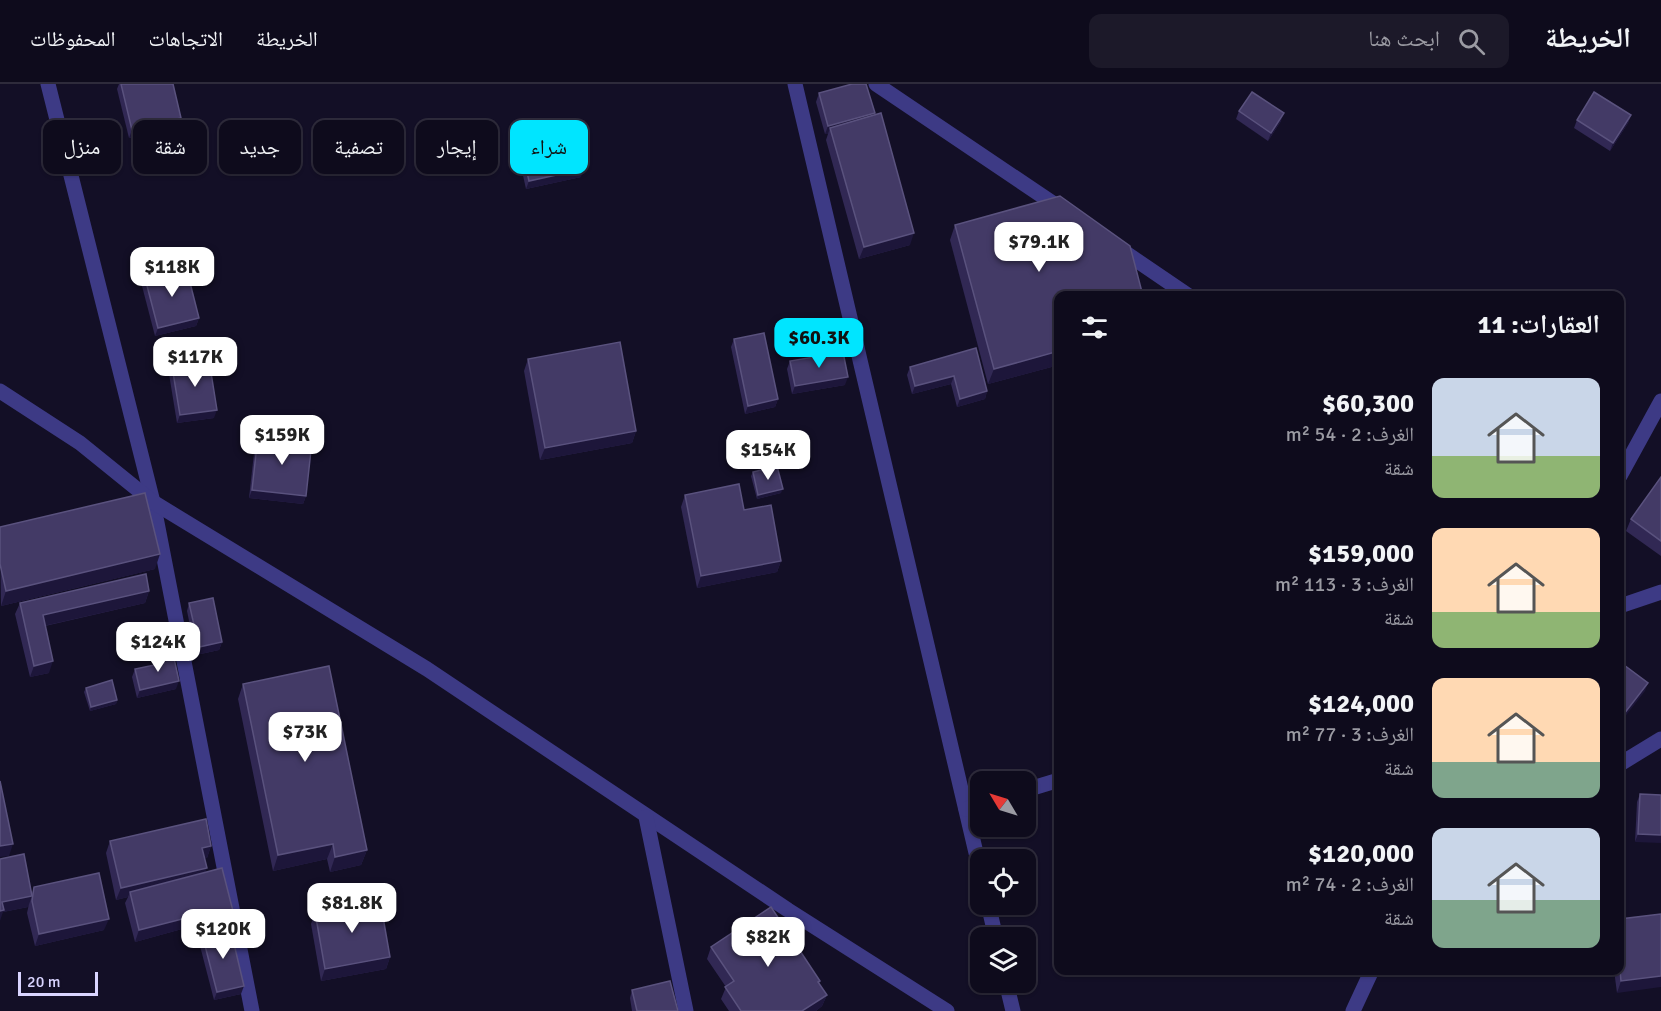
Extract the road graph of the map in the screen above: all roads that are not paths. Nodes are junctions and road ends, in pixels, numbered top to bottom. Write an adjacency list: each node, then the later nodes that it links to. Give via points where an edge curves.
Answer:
1 (48, 84): 10 (street)
2 (795, 84): 18 (street)
3 (876, 84): 4 (street)
4 (1072, 216)
5 (1101, 236): 6 (street)
6 (1182, 291)
7 (0, 391): 10 (street, via 80,443)
8 (1661, 401): 9 (street)
9 (1624, 469)
10 (153, 502): 19 (street, via 427,669); 23 (street)
11 (1661, 592): 12 (street)
12 (1624, 605)
13 (1661, 739): 14 (street)
14 (1624, 762)
15 (1054, 782): 16 (street)
16 (1036, 787)
17 (970, 808): 18 (street)
18 (966, 809): 20 (street)
19 (646, 817): 24 (street); 25 (street)
20 (975, 849)
21 (1370, 975): 27 (street)
22 (1009, 993): 26 (street)
23 (252, 1011)
24 (686, 1011)
25 (947, 1011)
26 (1013, 1011)
27 (1353, 1011)

